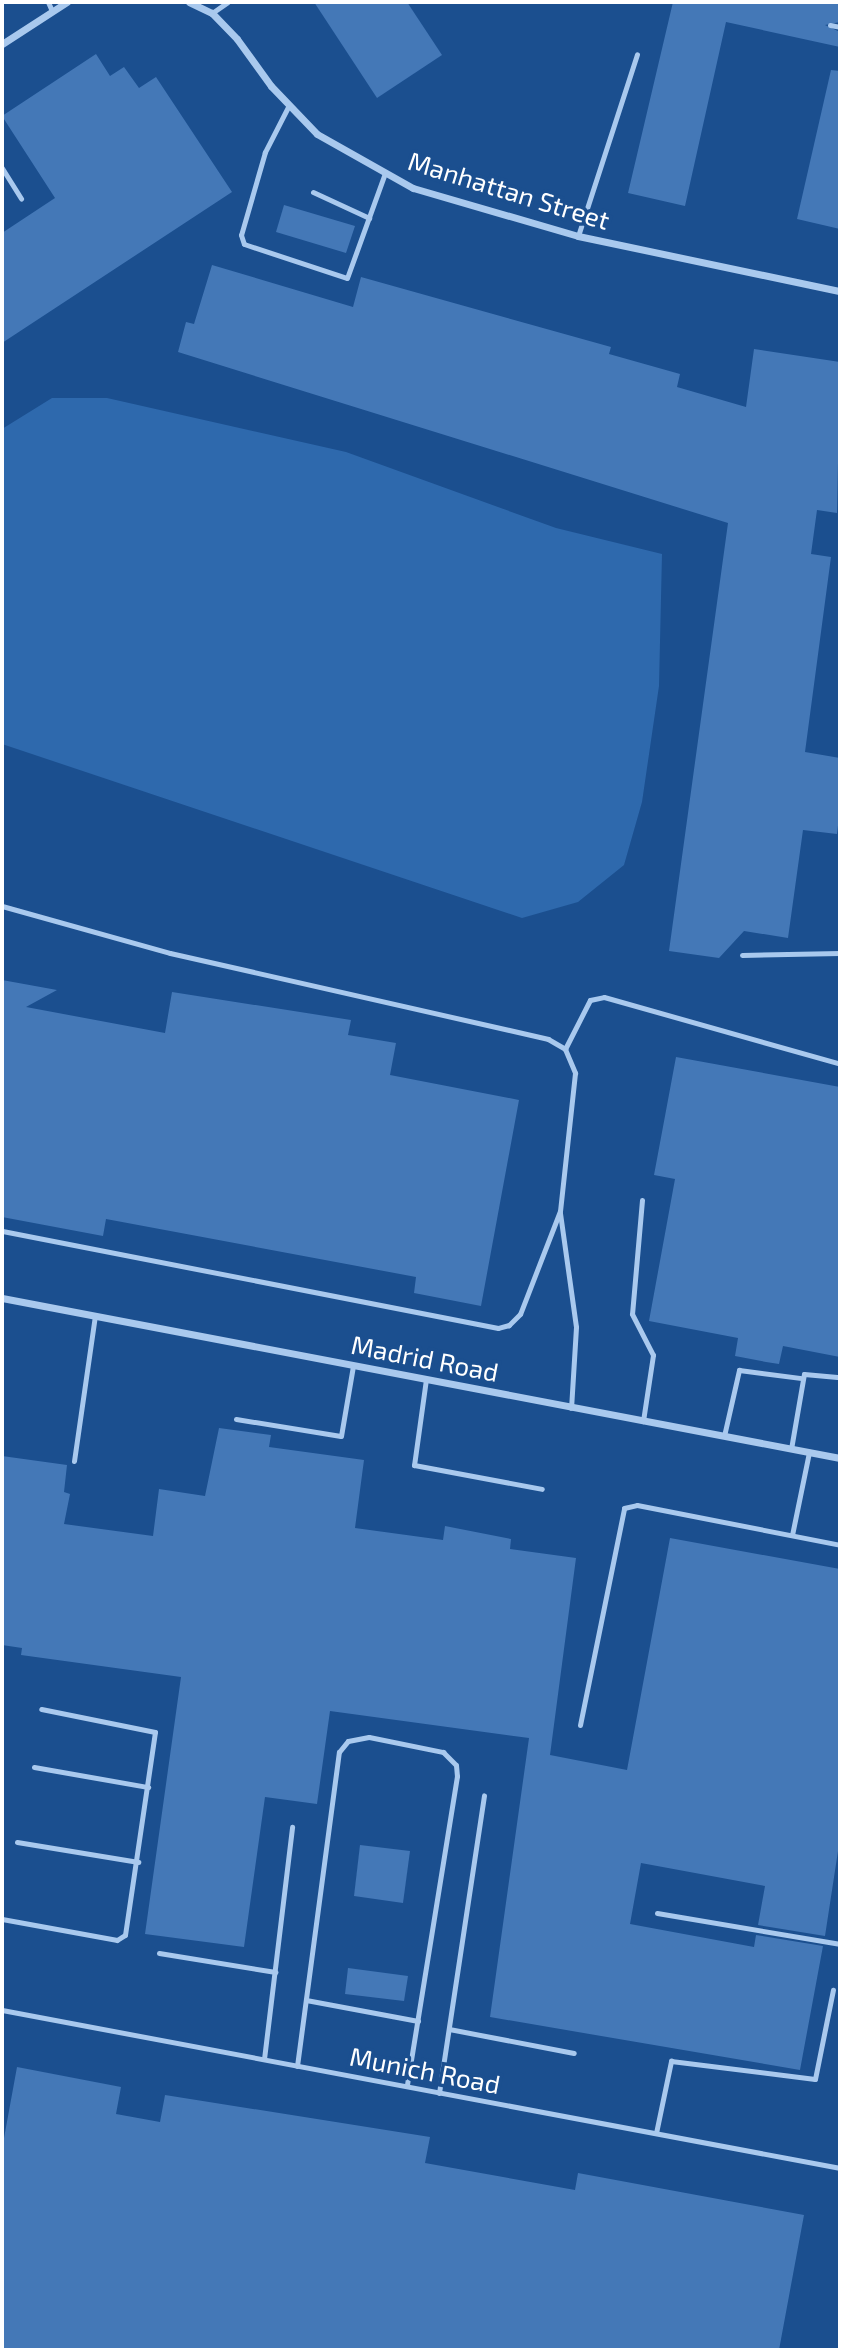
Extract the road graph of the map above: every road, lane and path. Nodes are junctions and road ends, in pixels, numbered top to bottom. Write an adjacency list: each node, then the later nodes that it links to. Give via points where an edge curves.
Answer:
1 (48, 2): 5 (lane)
2 (66, 2): 5 (street)
3 (189, 2): 6 (street, Manhattan Street)
4 (228, 2): 6 (lane)
5 (52, 11): 9 (street)
6 (212, 13): 11 (street, Manhattan Street)
7 (830, 25): 8 (lane)
8 (840, 27)
9 (2, 44)
10 (636, 54): 17 (lane)
11 (288, 107): 13 (street, Manhattan Street, via 317,134); 16 (lane, via 265,152 242,241 344,279)
12 (2, 168): 15 (lane)
13 (385, 173): 16 (lane); 17 (street, Manhattan Street, via 413,188)
14 (313, 192): 16 (lane)
15 (21, 198)
16 (369, 218)
17 (578, 236): 18 (street, Manhattan Street)
18 (840, 291)
19 (2, 906): 22 (lane, via 170,954 507,1028)
20 (840, 953): 21 (lane)
21 (742, 955)
22 (565, 1049): 23 (lane, via 590,1000 604,997); 25 (lane, via 575,1073)
23 (840, 1064)
24 (642, 1200): 35 (lane, via 632,1314 653,1355)
25 (560, 1211): 26 (lane, via 520,1314 498,1328); 33 (lane, via 576,1326)
26 (2, 1231)
27 (2, 1298): 28 (street, Madrid Road)
28 (95, 1316): 29 (street, Madrid Road); 40 (lane)
29 (353, 1366): 32 (street, Madrid Road); 34 (lane, via 341,1436)
30 (840, 1377): 31 (lane, via 814,1372)
31 (801, 1378): 36 (lane, via 739,1370); 37 (lane)
32 (426, 1380): 33 (street, Madrid Road); 41 (lane, via 414,1465)
33 (571, 1408): 35 (street, Madrid Road)
34 (236, 1419)
35 (643, 1421): 36 (street, Madrid Road)
36 (724, 1436): 37 (street, Madrid Road)
37 (791, 1449): 38 (street, Madrid Road)
38 (809, 1452): 39 (street, Madrid Road); 42 (lane)
39 (840, 1458)
40 (74, 1461)
41 (542, 1489)
42 (792, 1535): 43 (lane); 45 (lane, via 637,1505 624,1508)
43 (840, 1545)
44 (41, 1709): 47 (lane, via 150,1727 155,1732)
45 (580, 1725)
46 (34, 1767): 47 (lane)
47 (148, 1787): 51 (lane)
48 (484, 1796): 61 (lane)
49 (292, 1827): 56 (lane)
50 (17, 1842): 51 (lane)
51 (138, 1862): 53 (lane, via 122,1939)
52 (657, 1913): 54 (lane)
53 (2, 1919)
54 (840, 1944)
55 (159, 1953): 56 (lane)
56 (275, 1972): 63 (lane)
57 (832, 1990): 67 (lane, via 816,2079 671,2061)
58 (306, 2000): 60 (lane); 60 (lane, via 339,1752 348,1741 369,1737 443,1752 456,1765); 64 (lane)
59 (2, 2010): 63 (lane, Munich Road)
60 (418, 2021): 65 (lane)
61 (449, 2029): 62 (lane); 66 (lane)
62 (574, 2053)
63 (264, 2059): 64 (lane, Munich Road)
64 (298, 2066): 65 (lane, Munich Road)
65 (407, 2087): 66 (lane, Munich Road)
66 (439, 2093): 67 (lane, Munich Road)
67 (656, 2133): 68 (lane, Munich Road)
68 (840, 2168)

